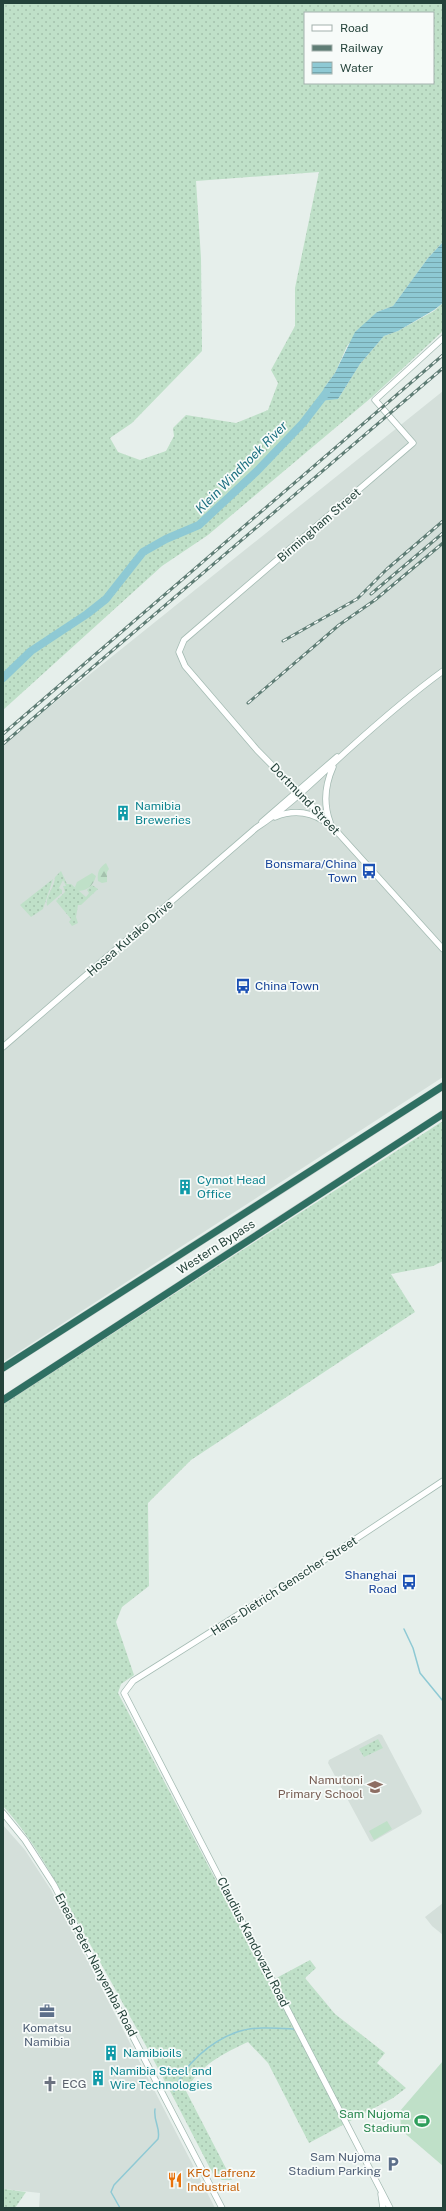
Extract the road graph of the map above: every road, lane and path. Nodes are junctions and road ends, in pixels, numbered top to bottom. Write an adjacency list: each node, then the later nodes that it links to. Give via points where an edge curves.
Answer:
1 (443, 338): 2 (street, Birmingham Street, via 375,400 413,443)
2 (181, 644): 6 (street, Dortmund Street, via 179,652 185,666 257,750)
3 (443, 671): 4 (street, Hosea Kutako Drive)
4 (348, 750): 5 (street, Hosea Kutako Drive); 6 (street, Hosea Kutako Drive)
5 (334, 765): 6 (street, Hosea Kutako Drive); 8 (street, via 325,792)
6 (298, 792): 7 (street, Hosea Kutako Drive); 8 (street, Dortmund Street); 9 (street, Hosea Kutako Drive)
7 (270, 819): 8 (street, via 286,812 297,812 314,816); 9 (street, Hosea Kutako Drive)
8 (331, 825): 10 (street, Dortmund Street)
9 (256, 828): 11 (street, Hosea Kutako Drive)
10 (443, 949)
11 (3, 1047)
12 (443, 1086): 14 (highway, Western Bypass)
13 (443, 1114): 15 (highway, Western Bypass)
14 (3, 1368)
15 (3, 1400)
16 (443, 1482): 17 (street, Hans-Dietrich Genscher Street, via 251,1608 133,1681)
17 (125, 1690): 19 (street, Claudius Kandovazu Road, via 128,1703)
18 (3, 1813): 21 (street, Eneas Peter Nanyemba Road, via 25,1840 54,1885)
19 (378, 2182): 20 (street, Claudius Kandovazu Road); 22 (street)
20 (384, 2193): 23 (street, Claudius Kandovazu Road); 24 (street, Claudius Kandovazu Road)
21 (222, 2208)
22 (383, 2208)
23 (390, 2208)
24 (393, 2208)

